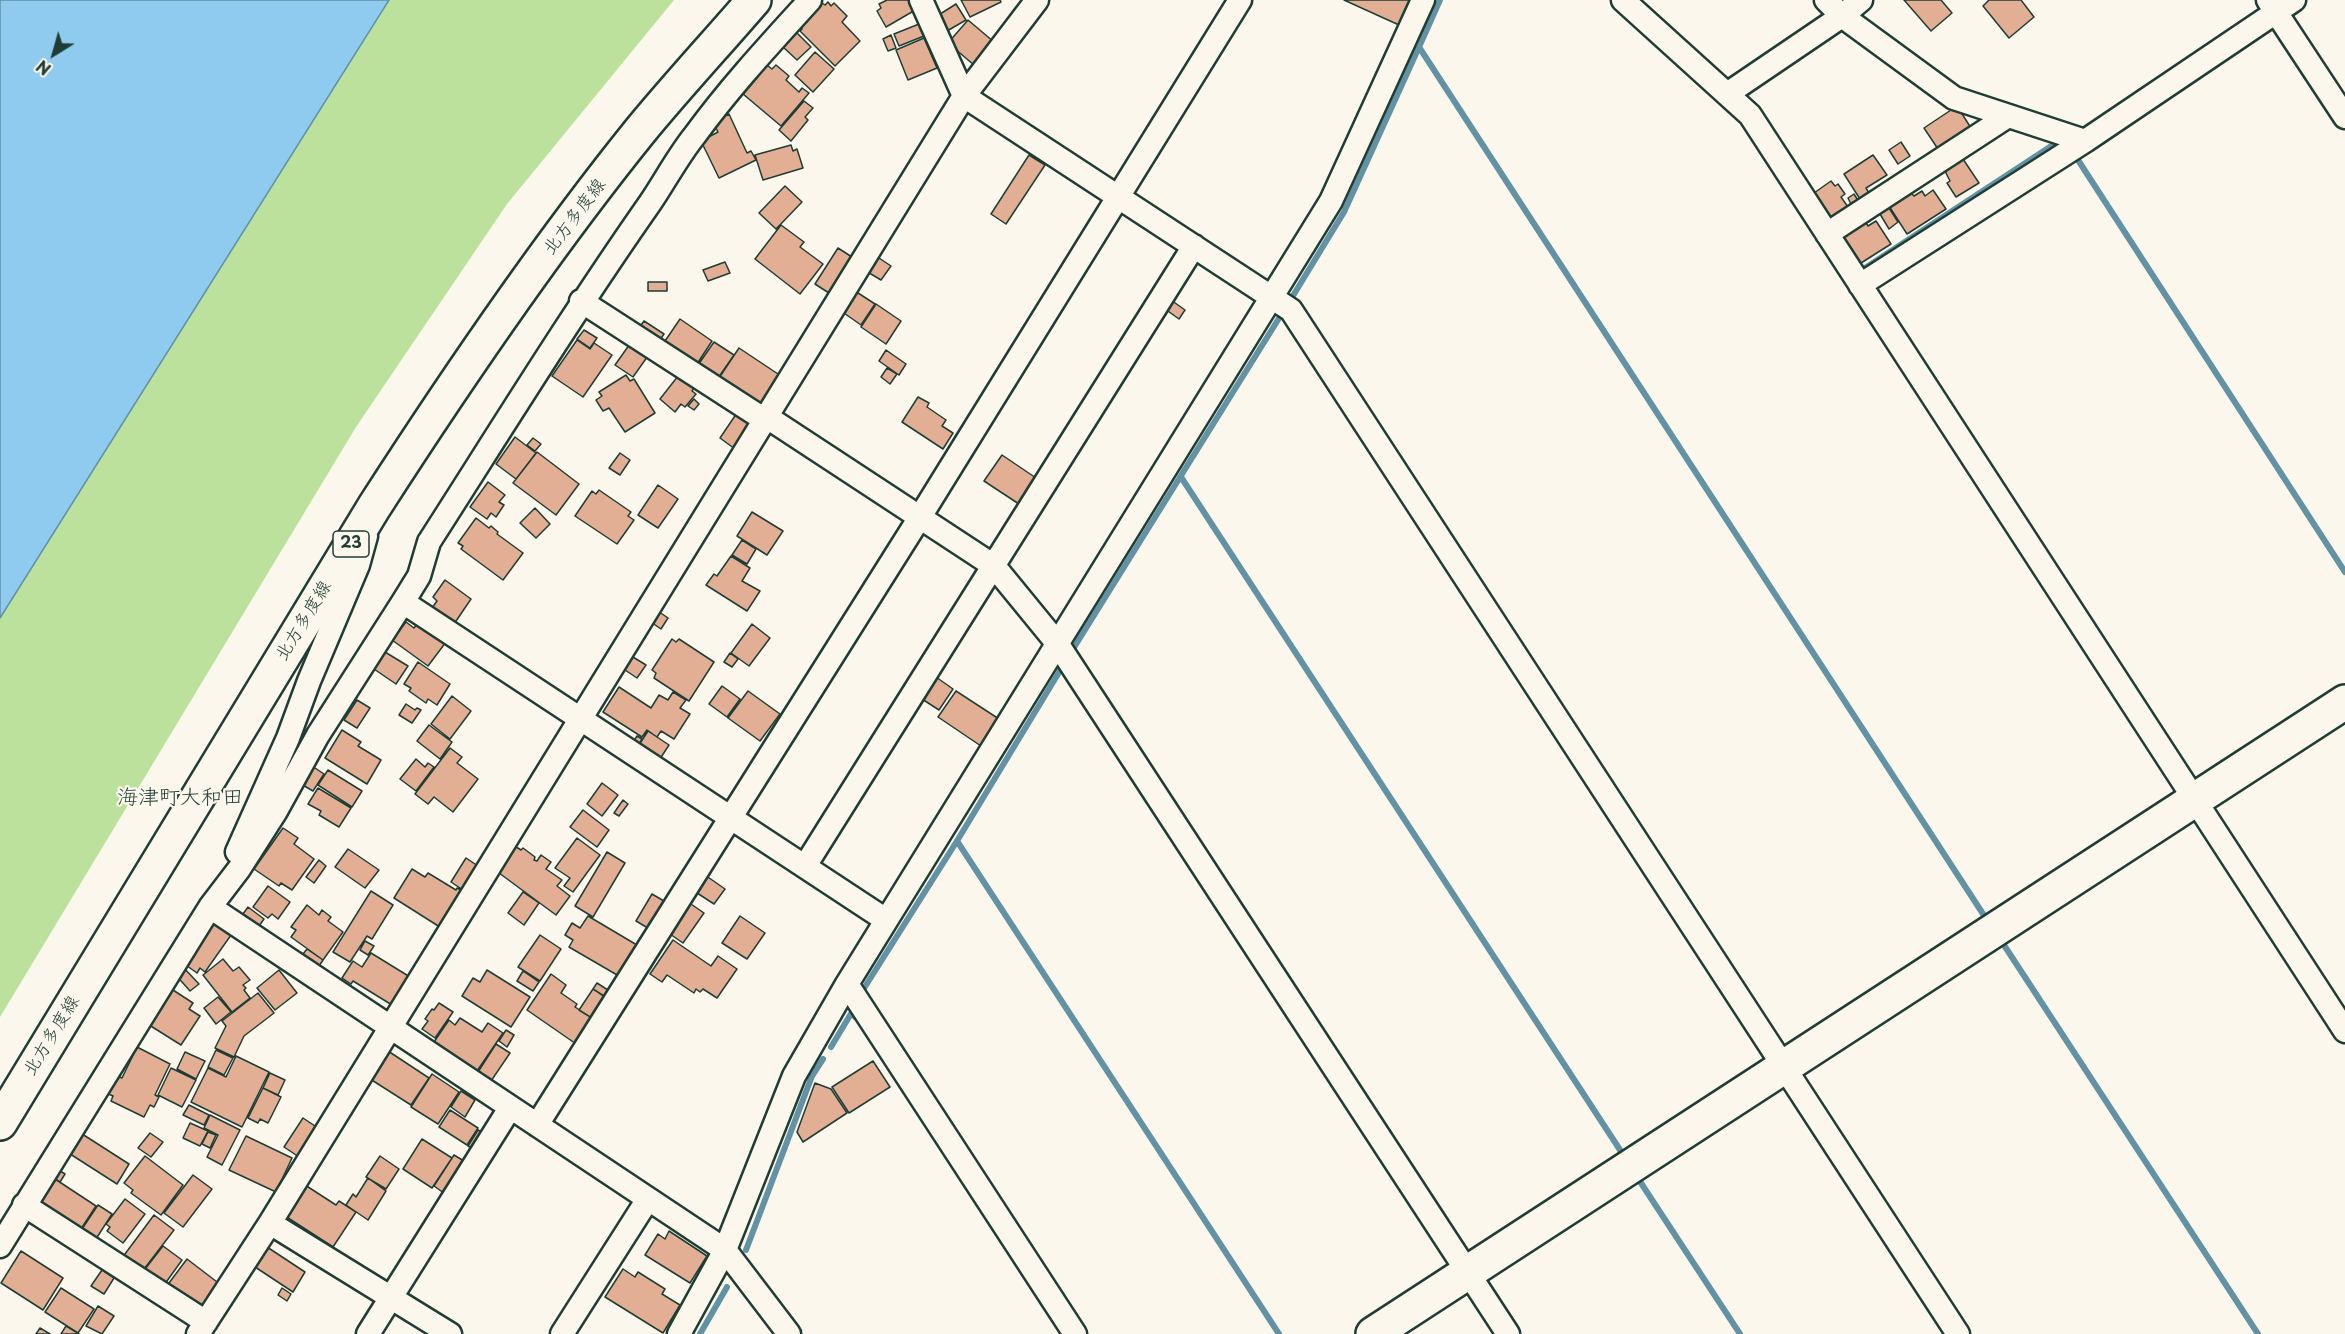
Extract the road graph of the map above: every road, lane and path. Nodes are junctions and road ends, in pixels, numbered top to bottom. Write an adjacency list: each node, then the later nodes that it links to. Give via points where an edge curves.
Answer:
1 (754, 0): 24 (main road, 北方多度線 / 23, via 640,131 569,224)
2 (810, 0): 22 (street, via 744,72 693,137)
3 (921, 0): 13 (street)
4 (1037, 0): 13 (street)
5 (1240, 0): 17 (street)
6 (1423, 0): 21 (street, via 1331,201)
7 (1623, 0): 12 (street)
8 (1826, 0): 11 (street)
9 (1861, 0): 11 (street)
10 (2279, 4): 15 (street); 16 (street)
11 (1842, 16): 12 (street); 14 (street, via 1954,98)
12 (1727, 94): 18 (street, via 1750,116)
13 (964, 96): 17 (street); 23 (street)
14 (2008, 116): 16 (street); 18 (street)
15 (2345, 117)
16 (2085, 141): 20 (street)
17 (1118, 197): 19 (street); 25 (street)
18 (1827, 234): 20 (street)
19 (1194, 246): 21 (street); 26 (street)
20 (1860, 285): 31 (street)
21 (1273, 297): 28 (street); 39 (street, via 1291,310)
22 (581, 301): 23 (street); 27 (street, via 429,542 419,576)
23 (766, 418): 25 (street); 30 (street)
24 (374, 507): 34 (street, via 358,565 288,738); 41 (main road, 北方多度線 / 23)
25 (920, 517): 26 (street); 32 (street)
26 (994, 566): 28 (street); 33 (street)
27 (403, 602): 30 (street); 34 (street, via 318,735 276,811)
28 (1057, 643): 35 (street); 48 (street)
29 (2345, 702): 31 (main road)
30 (579, 718): 32 (street); 37 (street)
31 (2195, 800): 38 (street); 39 (main road)
32 (731, 818): 33 (street); 42 (street)
33 (804, 866): 35 (street)
34 (210, 908): 37 (street); 44 (street)
35 (886, 920): 36 (street)
36 (847, 984): 47 (street, via 794,1076); 56 (street)
37 (389, 1027): 40 (street); 45 (street)
38 (2345, 1031)
39 (1784, 1067): 48 (main road); 59 (street)
40 (510, 1108): 42 (street); 49 (street)
41 (0, 1123)
42 (537, 1125): 43 (street)
43 (648, 1199): 47 (street); 53 (street)
44 (24, 1205): 46 (street); 50 (street)
45 (270, 1223): 49 (street); 50 (street)
46 (0, 1246)
47 (724, 1250): 54 (street); 55 (street)
48 (1468, 1272): 57 (main road); 58 (street)
49 (390, 1298): 51 (street); 52 (street)
50 (202, 1328)
51 (368, 1334)
52 (450, 1334)
53 (562, 1334)
54 (679, 1334)
55 (789, 1334)
56 (1075, 1334)
57 (1372, 1334)
58 (1508, 1334)
59 (1958, 1334)

